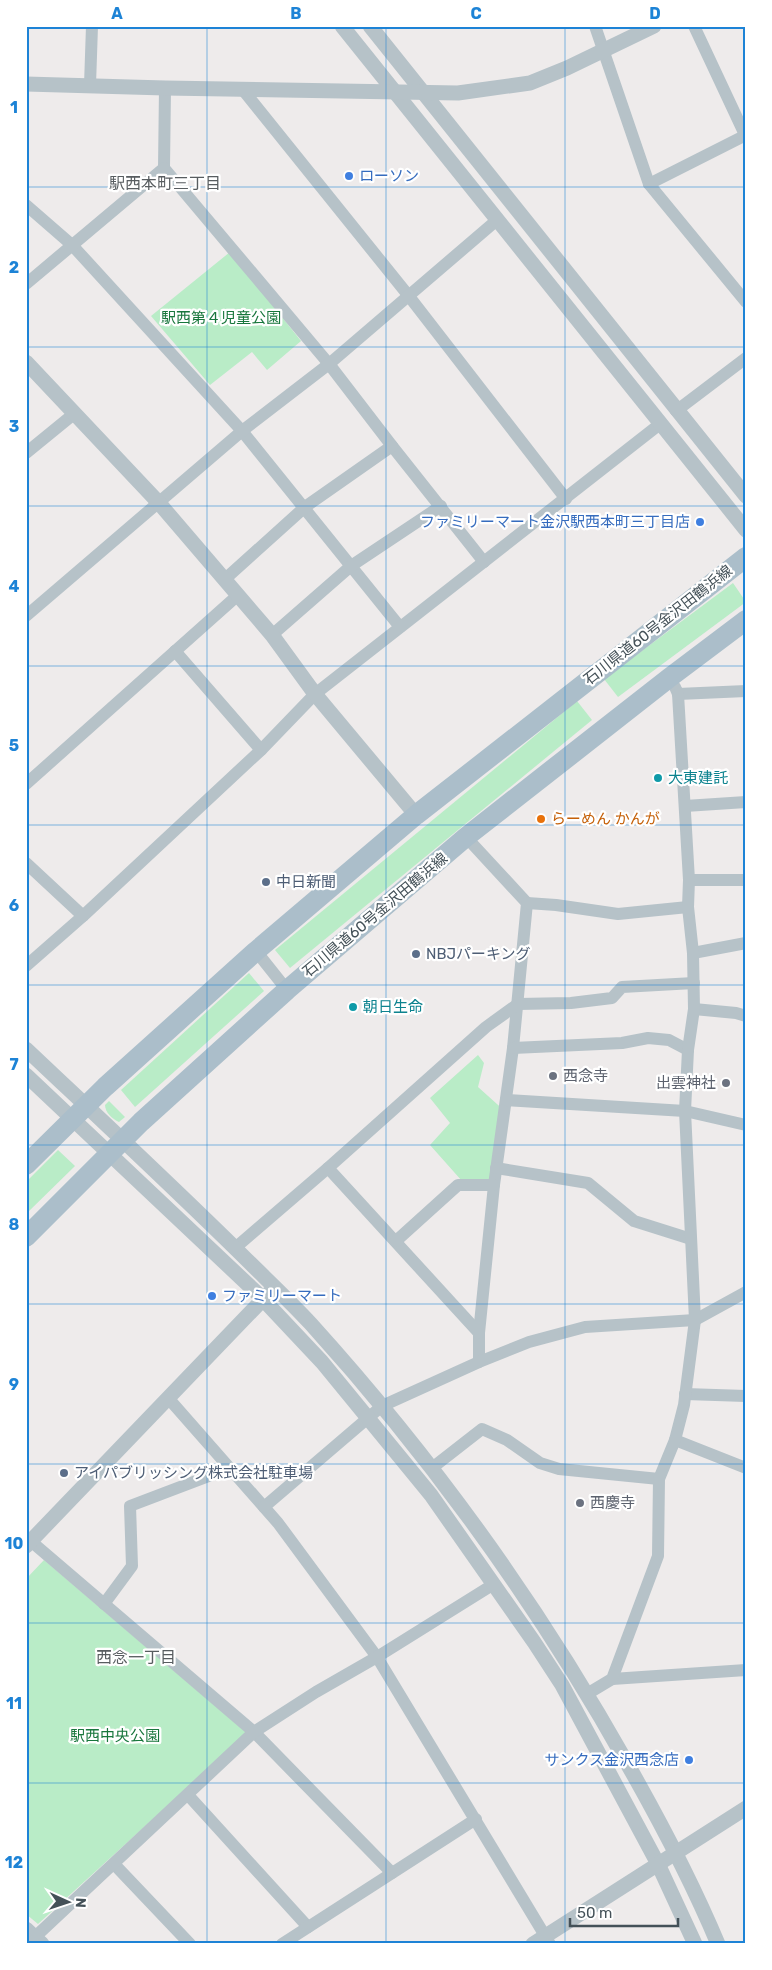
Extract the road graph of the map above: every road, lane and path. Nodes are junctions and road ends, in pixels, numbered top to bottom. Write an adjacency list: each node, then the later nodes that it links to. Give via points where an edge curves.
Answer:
1 (92, 26): 9 (street)
2 (342, 26): 12 (street)
3 (370, 26): 13 (street)
4 (595, 26): 7 (street)
5 (654, 26): 7 (street)
6 (694, 26): 14 (street)
7 (603, 50): 13 (street, via 530,83 458,93); 16 (street)
8 (26, 84): 9 (street)
9 (90, 86): 10 (street)
10 (165, 88): 11 (street); 15 (street)
11 (243, 90): 12 (street); 21 (street)
12 (394, 92): 13 (street); 18 (street)
13 (424, 93): 23 (street)
14 (745, 136): 16 (street)
15 (164, 168): 19 (street); 27 (street)
16 (649, 184): 22 (street)
17 (26, 205): 19 (street)
18 (497, 220): 21 (street); 24 (street)
19 (72, 245): 20 (street); 31 (street)
20 (26, 284)
21 (408, 295): 27 (street); 35 (street)
22 (746, 302)
23 (597, 310): 24 (street); 28 (street)
24 (580, 324): 30 (street)
25 (746, 358): 28 (street)
26 (26, 362): 29 (street)
27 (329, 364): 31 (street); 32 (street)
28 (676, 411): 34 (street)
29 (75, 413): 33 (street); 36 (street)
30 (660, 424): 35 (street); 39 (street)
31 (242, 431): 36 (street); 38 (street)
32 (392, 446): 37 (street); 38 (street)
33 (26, 453)
34 (746, 496)
35 (566, 499): 41 (street)
36 (159, 503): 43 (street); 45 (street)
37 (441, 506): 41 (street); 42 (street)
38 (305, 507): 42 (street); 43 (street)
39 (746, 530)
40 (746, 557): 57 (main road, 石川県道60号金沢田鶴浜線)
41 (484, 562): 47 (street)
42 (351, 566): 47 (street); 48 (street)
43 (224, 580): 44 (street)
44 (237, 596): 48 (street); 49 (street)
45 (26, 616)
46 (746, 620): 50 (main road, 石川県道60号金沢田鶴浜線)
47 (400, 627): 52 (street)
48 (272, 635): 52 (street)
49 (175, 651): 53 (street); 54 (street)
50 (674, 686): 51 (street); 56 (street); 58 (main road, 石川県道60号金沢田鶴浜線)
51 (746, 691)
52 (314, 694): 53 (street); 57 (street)
53 (261, 750): 64 (street)
54 (26, 784)
55 (746, 802): 56 (street)
56 (684, 806): 60 (street)
57 (416, 814): 66 (main road, 石川県道60号金沢田鶴浜線)
58 (466, 838): 62 (street); 70 (main road, 石川県道60号金沢田鶴浜線)
59 (26, 863): 64 (street)
60 (689, 880): 61 (street); 63 (street)
61 (746, 880)
62 (527, 903): 63 (street, via 618,914); 71 (street)
63 (688, 906): 67 (street)
64 (83, 916): 68 (street)
65 (746, 943): 67 (street)
66 (256, 951): 70 (street); 80 (main road, 石川県道60号金沢田鶴浜線)
67 (693, 953): 69 (street)
68 (26, 966)
69 (694, 983): 71 (street, via 622,987 612,998 571,1003); 72 (street)
70 (287, 990): 82 (main road, 石川県道60号金沢田鶴浜線)
71 (518, 1004): 74 (street); 84 (street, via 486,1027)
72 (694, 1009): 73 (street); 76 (street)
73 (746, 1016)
74 (513, 1048): 76 (street, via 622,1043 648,1038 669,1040); 78 (street)
75 (26, 1049): 80 (street)
76 (688, 1050): 79 (street)
77 (26, 1075): 80 (street)
78 (506, 1100): 79 (street); 85 (street)
79 (685, 1111): 81 (street); 88 (street)
80 (79, 1112): 82 (street); 83 (main road, 石川県道60号金沢田鶴浜線)
81 (746, 1125)
82 (116, 1147): 87 (main road, 石川県道60号金沢田鶴浜線); 90 (street); 93 (street)
83 (26, 1165)
84 (328, 1168): 89 (street); 90 (street)
85 (496, 1168): 86 (street); 88 (street, via 588,1183 634,1220)
86 (494, 1184): 89 (street, via 458,1185); 95 (street)
87 (26, 1237)
88 (691, 1239): 94 (street)
89 (396, 1240): 95 (street)
90 (235, 1248): 91 (street)
91 (275, 1287): 93 (street); 100 (street, via 309,1321)
92 (746, 1292): 94 (street)
93 (263, 1300): 99 (street); 101 (street)
94 (695, 1320): 96 (street, via 585,1327 529,1342); 97 (street)
95 (479, 1333): 96 (street)
96 (479, 1362): 100 (street)
97 (685, 1394): 98 (street); 102 (street)
98 (746, 1396)
99 (169, 1399): 103 (street); 108 (street)
100 (382, 1406): 101 (street); 104 (street)
101 (369, 1418): 107 (street); 109 (street)
102 (675, 1440): 105 (street); 106 (street)
103 (230, 1468): 107 (street); 110 (street, via 130,1506 132,1566)
104 (432, 1468): 106 (street, via 482,1429 507,1440 540,1464 559,1470); 111 (street)
105 (746, 1468)
106 (659, 1479): 115 (street, via 658,1556)
107 (264, 1507): 113 (street)
108 (28, 1541): 110 (street)
109 (494, 1584): 112 (street); 113 (street)
110 (104, 1604): 117 (street)
111 (549, 1632): 112 (street); 116 (street)
112 (534, 1642): 123 (street, via 579,1716)
113 (377, 1657): 117 (street); 120 (street)
114 (746, 1670): 115 (street)
115 (612, 1679): 116 (street)
116 (587, 1694): 121 (street)
117 (254, 1732): 118 (street); 124 (street)
118 (188, 1795): 122 (street); 125 (street)
119 (746, 1808): 121 (street)
120 (476, 1819): 124 (street); 127 (street)
121 (676, 1853): 123 (street); 131 (street)
122 (114, 1864): 126 (street); 128 (street)
123 (658, 1864): 127 (street); 130 (street)
124 (392, 1873): 125 (street)
125 (308, 1927): 129 (street)
126 (34, 1937)
127 (543, 1941)
128 (190, 1944)
129 (282, 1944)
130 (695, 1944)
131 (718, 1944)

